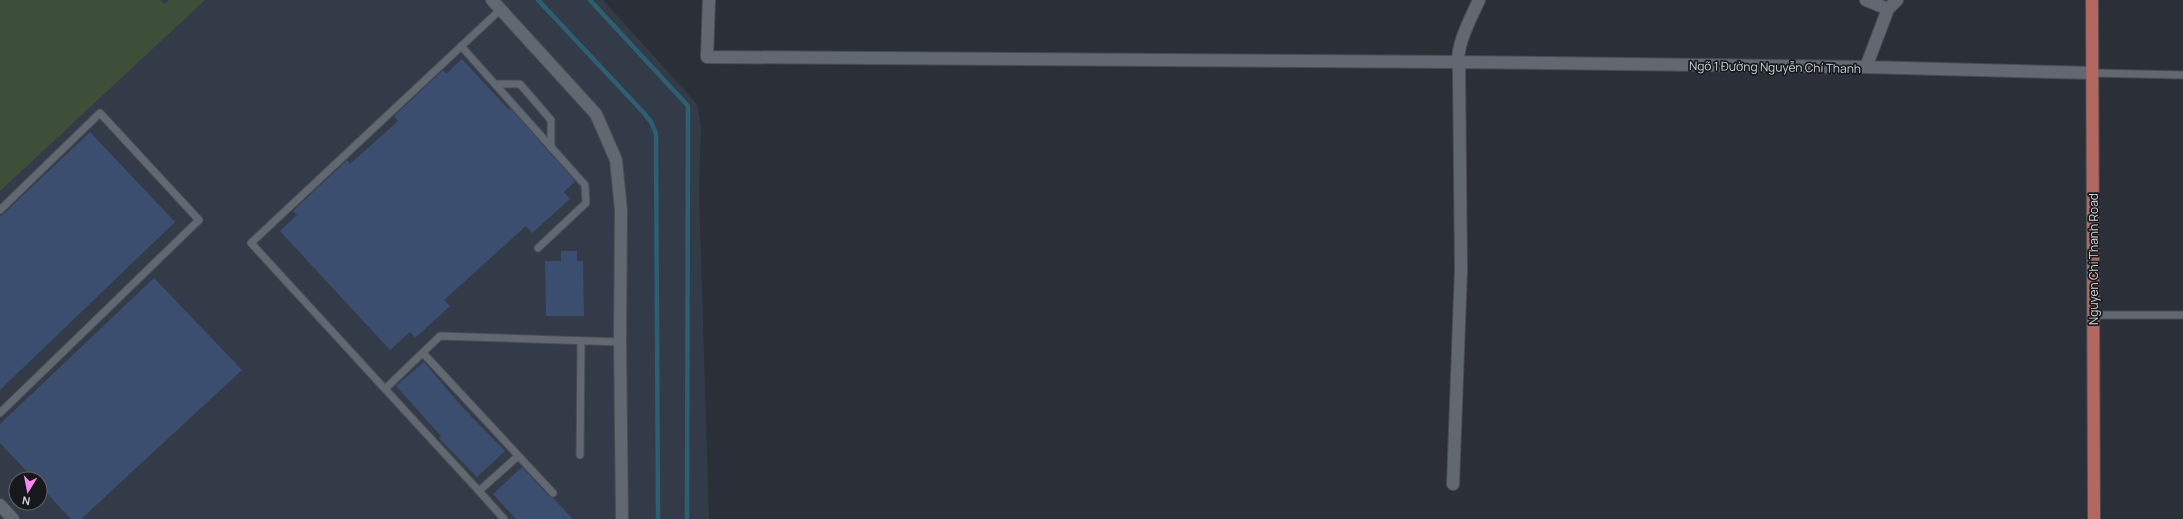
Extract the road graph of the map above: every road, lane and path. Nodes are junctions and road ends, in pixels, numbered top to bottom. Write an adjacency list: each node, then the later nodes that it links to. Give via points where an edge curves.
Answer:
1 (492, 0): 7 (street)
2 (709, 0): 10 (street, Ngõ 1 Đường Nguyễn Chí Thanh, via 707,57)
3 (1866, 0): 8 (street)
4 (1897, 0): 8 (street)
5 (2092, 0): 12 (main road, Nguyen Chi Thanh Road)
6 (1477, 1): 10 (street, via 1463,38)
7 (501, 9): 9 (lane); 21 (street, via 596,114 616,160 621,210)
8 (1888, 9): 11 (street)
9 (461, 46): 14 (lane); 23 (lane, via 251,243)
10 (1458, 66): 11 (street, Ngõ 1 Đường Nguyễn Chí Thanh); 27 (street, via 1461,269)
11 (1866, 68): 12 (street, Ngõ 1 Đường Nguyễn Chí Thanh)
12 (2093, 74): 13 (lane); 18 (main road, Nguyen Chi Thanh Road)
13 (2183, 75)
14 (495, 84): 15 (lane); 15 (lane, via 520,84 551,120)
15 (551, 147): 17 (lane, via 585,185 586,203)
16 (0, 210): 24 (lane, via 100,113 199,220)
17 (538, 248)
18 (2093, 315): 19 (lane); 34 (main road, Nguyen Chi Thanh Road)
19 (2183, 315)
20 (581, 341): 21 (lane); 22 (lane, via 440,336); 26 (lane)
21 (620, 342): 33 (street)
22 (423, 353): 23 (lane); 25 (lane)
23 (385, 390): 28 (lane)
24 (0, 413)
25 (518, 456): 28 (lane); 29 (lane)
26 (580, 456)
27 (1453, 484)
28 (479, 491): 32 (lane)
29 (553, 493)
30 (0, 505): 31 (street)
31 (13, 519)
32 (504, 519)
33 (622, 519)
34 (2094, 519)

